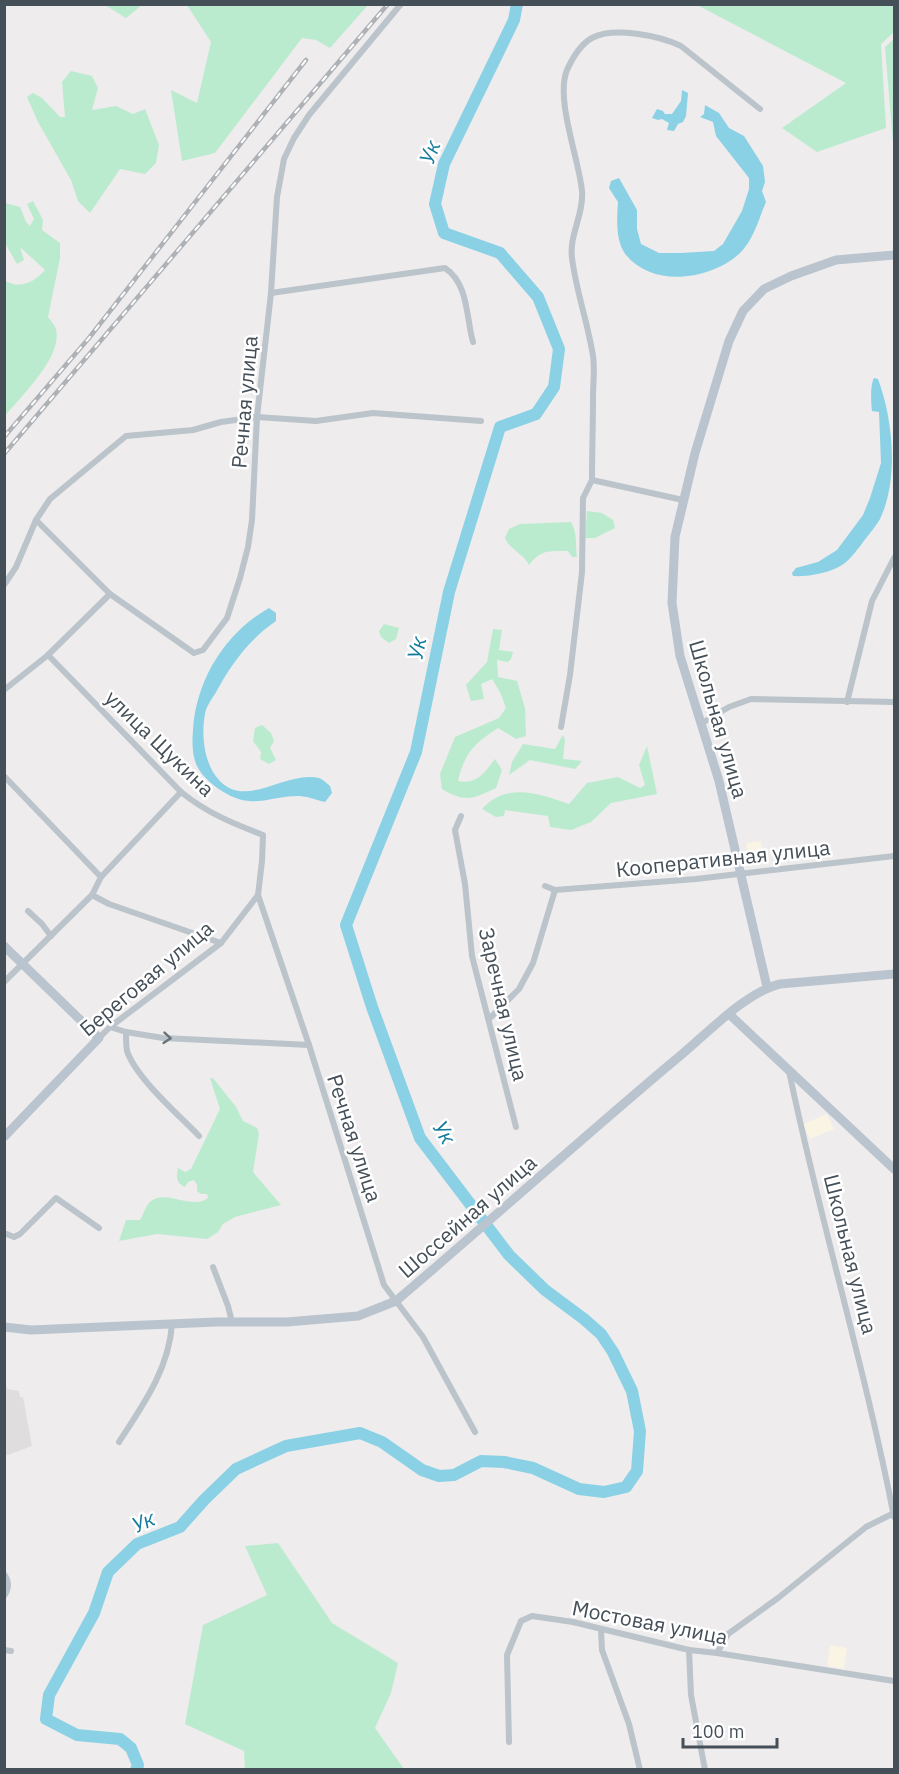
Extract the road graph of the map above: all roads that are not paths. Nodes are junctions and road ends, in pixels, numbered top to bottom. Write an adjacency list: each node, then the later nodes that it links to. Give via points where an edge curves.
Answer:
1 (401, 4): 4 (street, Речная улица, via 309,115 284,159 277,197)
2 (760, 109): 8 (street, via 681,46 666,39 607,33 592,37 567,70 565,104 582,192 571,256 594,359)
3 (894, 255): 9 (street, Школьная улица, via 836,260 790,276 764,289 743,311 729,341)
4 (271, 293): 5 (street, via 446,268 457,280 467,306); 6 (street, Речная улица)
5 (473, 342)
6 (258, 417): 7 (street, via 316,422 373,413); 10 (street, via 193,430 126,436 50,499); 13 (street, Речная улица, via 252,520 240,578 227,618 203,650 194,653)
7 (481, 421)
8 (592, 480): 9 (street); 19 (street, via 583,498 582,572)
9 (683, 500): 18 (street, Школьная улица, via 675,537 672,603 680,657)
10 (36, 520): 12 (street); 13 (street)
11 (894, 558): 16 (street, via 872,601)
12 (4, 585)
13 (110, 594): 14 (street)
14 (48, 655): 15 (street); 21 (street, улица Щукина)
15 (4, 690)
16 (847, 702): 17 (street); 18 (street, via 751,699)
17 (894, 702)
18 (702, 723): 25 (street, Школьная улица)
19 (561, 727)
20 (4, 776): 26 (street)
21 (181, 792): 23 (street, улица Щукина, via 200,807); 26 (street)
22 (461, 816): 40 (street, Заречная улица, via 455,830 472,956)
23 (263, 835): 30 (street, Речная улица)
24 (894, 856): 25 (street, Кооперативная улица)
25 (741, 873): 28 (street, Кооперативная улица); 38 (street, Школьная улица)
26 (101, 877): 29 (street)
27 (545, 886): 28 (street, Кооперативная улица)
28 (555, 890): 40 (street, via 533,963 519,988)
29 (92, 895): 32 (street); 33 (street)
30 (258, 895): 33 (street, Береговая улица); 44 (street, Речная улица)
31 (28, 911): 32 (street)
32 (51, 936): 35 (street)
33 (221, 943): 41 (street, Береговая улица)
34 (4, 946): 35 (street)
35 (23, 964): 37 (street); 43 (street)
36 (894, 974): 38 (street, Шоссейная улица)
37 (4, 982)
38 (766, 987): 39 (street, Шоссейная улица)
39 (729, 1014): 45 (street); 53 (street, Шоссейная улица)
40 (489, 1020): 46 (street, Заречная улица)
41 (110, 1027): 42 (street); 43 (street, Береговая улица)
42 (126, 1032): 44 (street, one-way to 44, via 163,1038); 47 (street, via 128,1052 135,1066)
43 (99, 1038): 48 (street, Береговая улица)
44 (309, 1045): 53 (street, Речная улица, via 384,1285)
45 (788, 1070): 49 (street); 59 (street, Школьная улица)
46 (516, 1127)
47 (199, 1136)
48 (4, 1137)
49 (894, 1169)
50 (99, 1228): 51 (street, via 56,1198 20,1234 14,1237)
51 (4, 1233)
52 (213, 1268): 54 (street)
53 (396, 1301): 54 (street, Шоссейная улица, via 358,1316); 57 (street, Речная улица, via 423,1337)
54 (232, 1322): 55 (street, Шоссейная улица)
55 (172, 1324): 56 (street, Шоссейная улица, via 31,1330); 58 (street, via 171,1344 161,1373)
56 (4, 1327)
57 (475, 1431)
58 (119, 1442)
59 (891, 1482): 60 (street, Школьная улица)
60 (894, 1515): 65 (street, via 866,1527 728,1634)
61 (4, 1574): 62 (street, via 8,1580)
62 (4, 1596)
63 (601, 1630): 64 (street, Мостовая улица); 67 (street, Мостовая улица, via 532,1616 520,1621 507,1655); 68 (street, via 602,1650 629,1724)
64 (689, 1650): 65 (street, Мостовая улица); 69 (street, via 691,1695)
65 (717, 1653): 66 (street, Мостовая улица)
66 (894, 1681)
67 (509, 1742)
68 (640, 1770)
69 (705, 1770)

